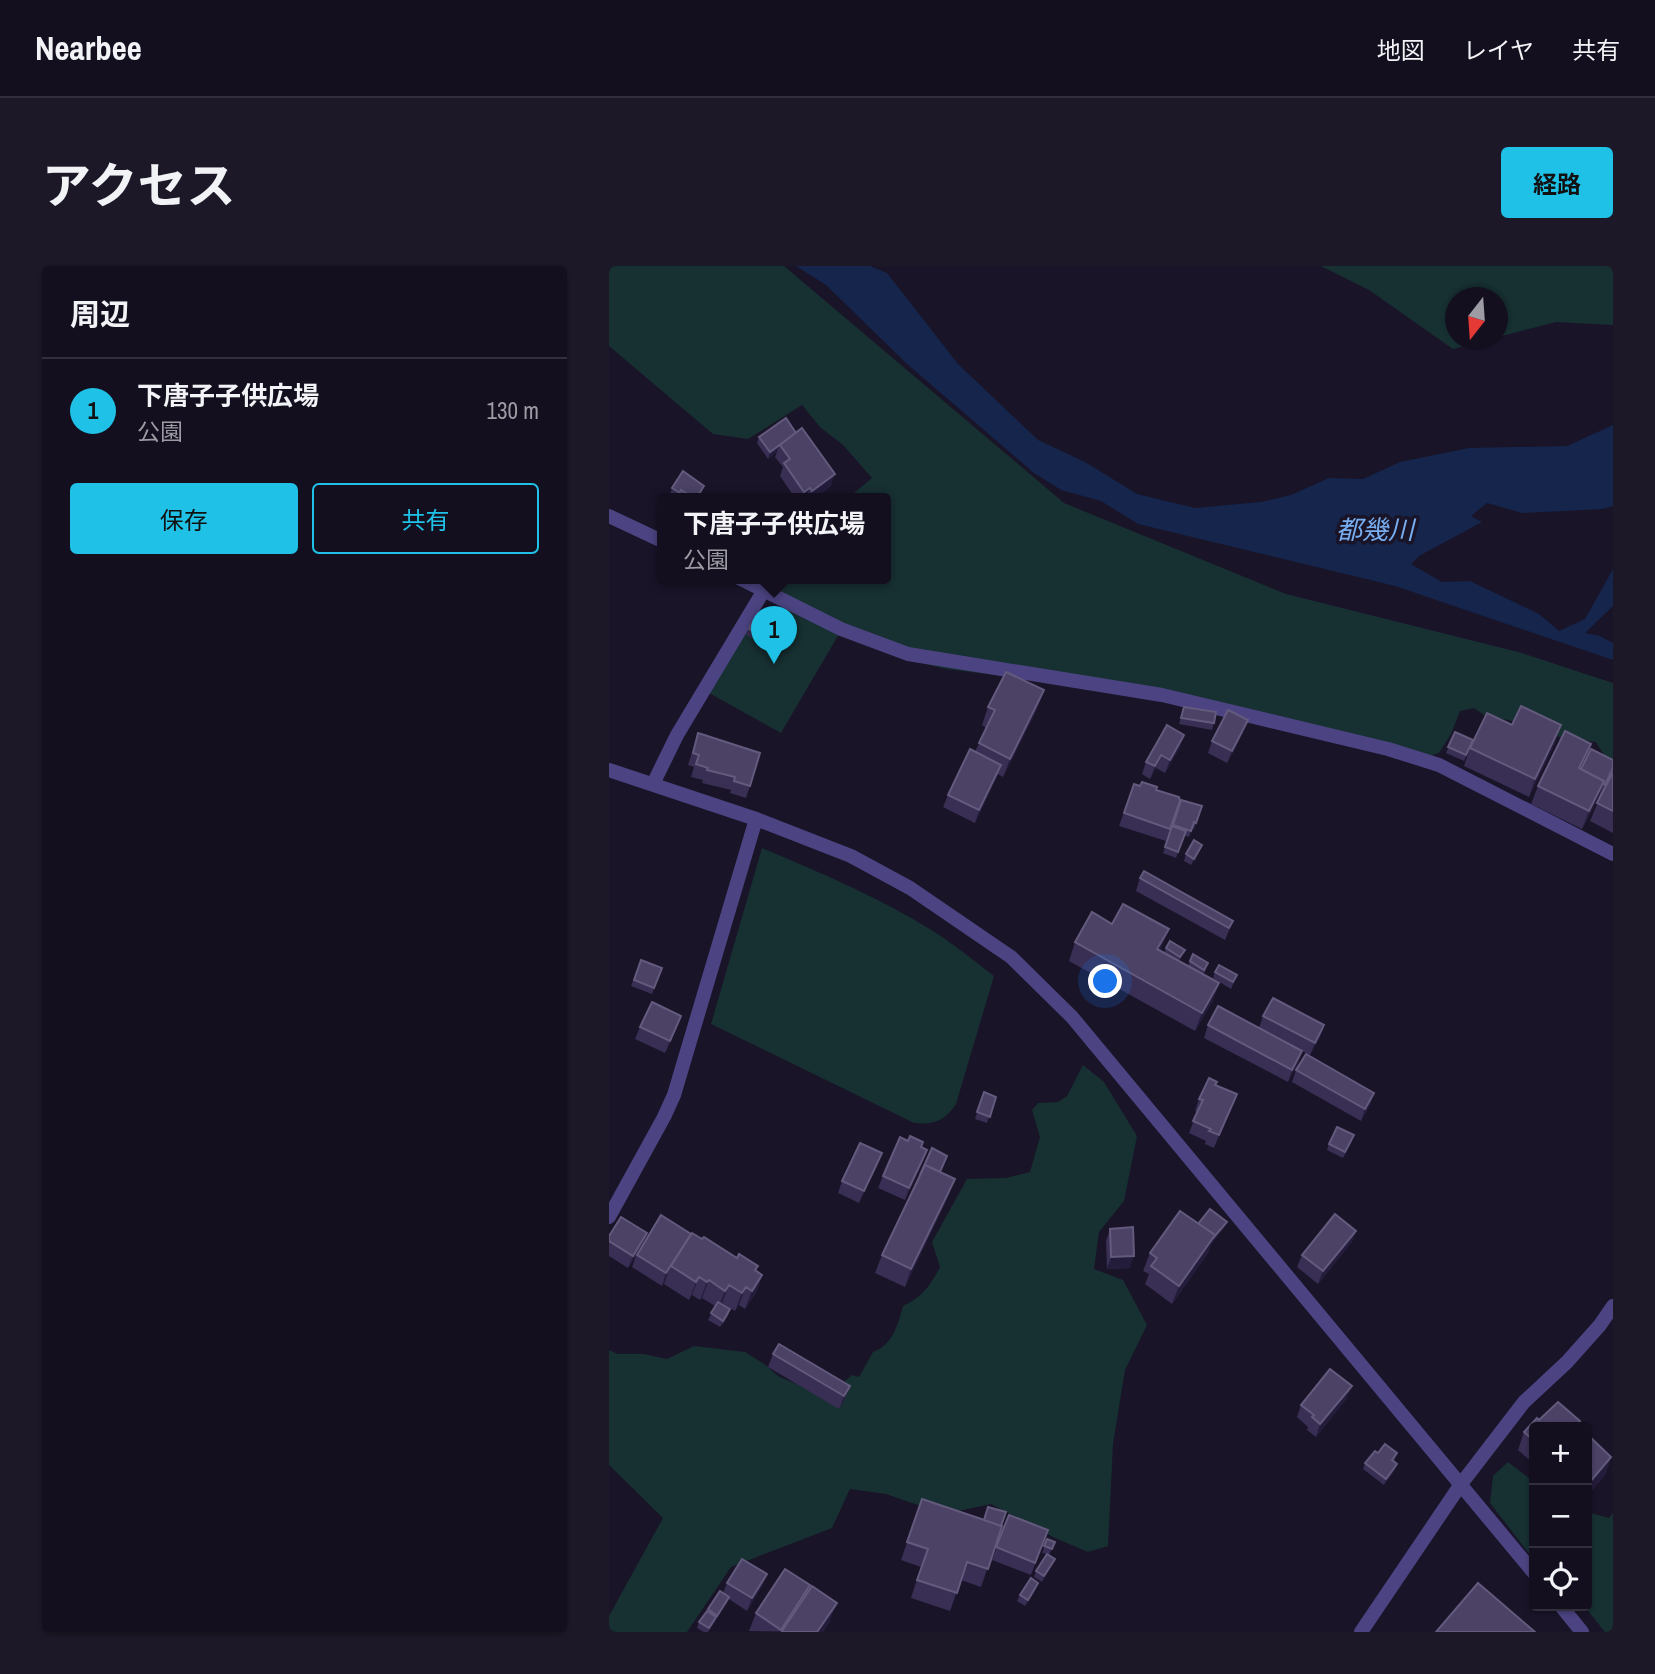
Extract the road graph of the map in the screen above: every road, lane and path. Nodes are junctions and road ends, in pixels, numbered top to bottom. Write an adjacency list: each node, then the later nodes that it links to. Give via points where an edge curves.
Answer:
1 (609, 516): 2 (street)
2 (657, 539)
3 (768, 584): 5 (street, via 677,734); 7 (street, via 841,629 908,654 1162,695 1439,765)
4 (609, 770): 5 (street)
5 (653, 784): 6 (street)
6 (756, 819): 8 (street, via 674,1095); 10 (street, via 851,856 910,888 1011,957 1072,1017)
7 (1613, 854)
8 (609, 1217)
9 (1613, 1306): 10 (street, via 1567,1362 1524,1402)
10 (1461, 1484): 11 (street); 13 (street)
11 (1529, 1567)
12 (1565, 1611): 14 (street)
13 (1361, 1632)
14 (1582, 1632)

